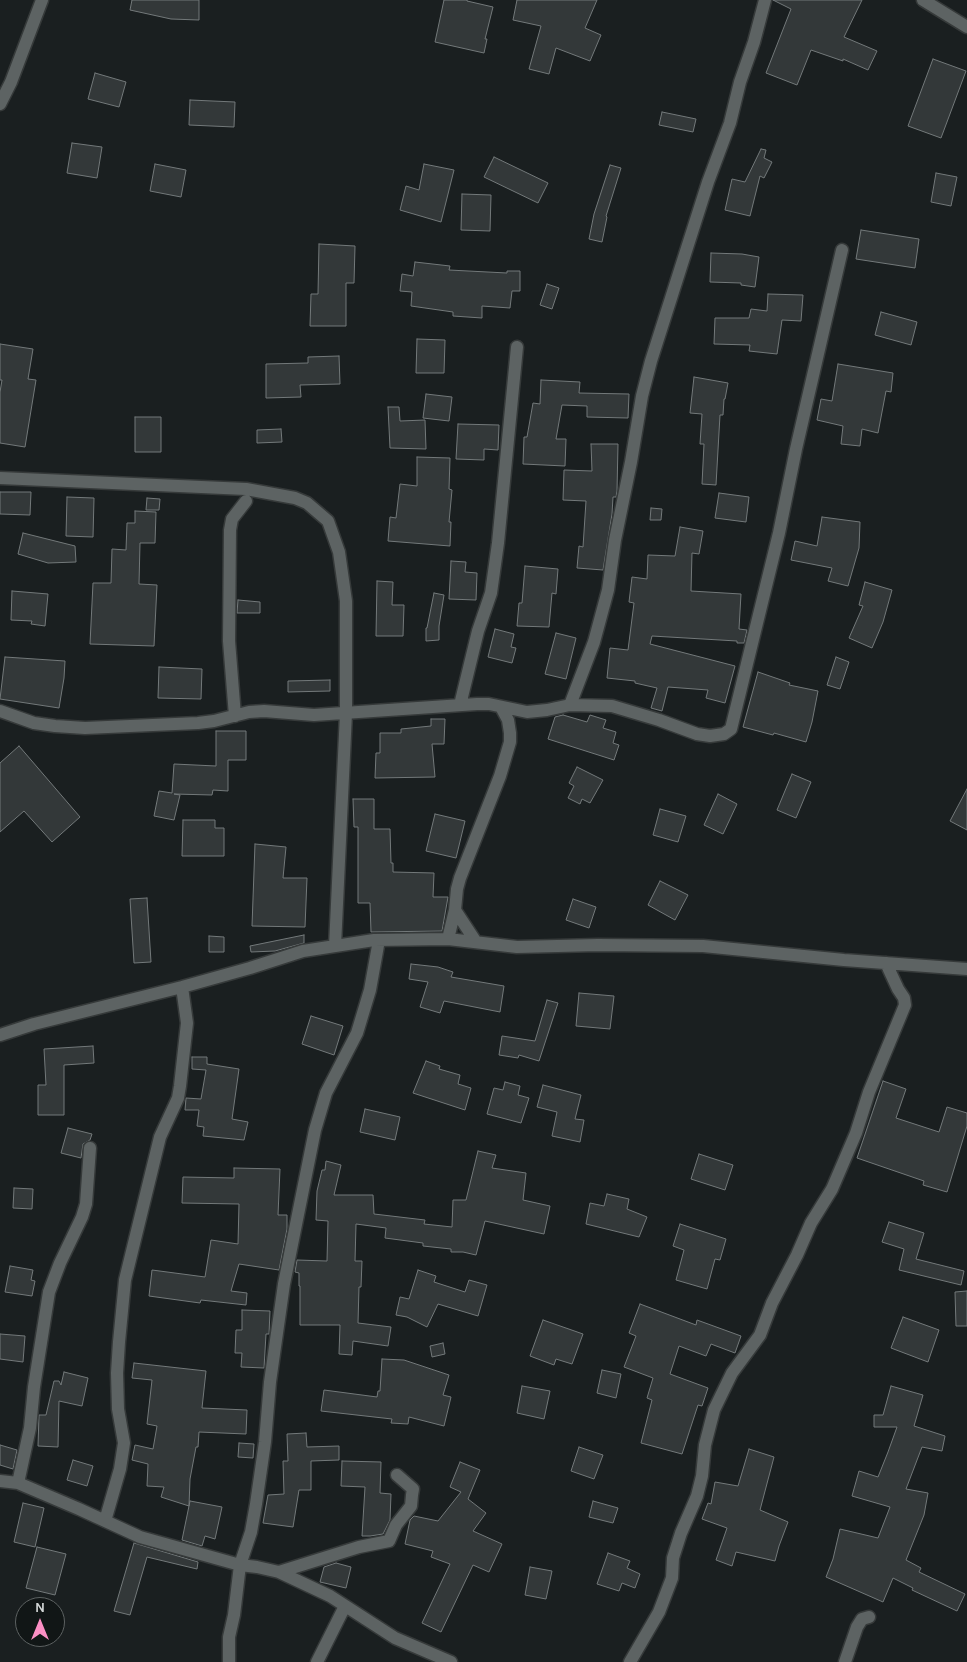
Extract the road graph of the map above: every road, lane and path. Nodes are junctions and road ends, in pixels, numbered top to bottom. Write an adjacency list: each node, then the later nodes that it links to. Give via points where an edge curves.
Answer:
1 (42, 0): 5 (street)
2 (766, 0): 11 (street, via 730,123 651,361 608,590 594,642)
3 (923, 0): 4 (street)
4 (967, 26)
5 (0, 104)
6 (842, 250): 11 (street, via 779,533 731,729 724,734 710,736 612,706)
7 (517, 347): 10 (street, via 491,593 478,630)
8 (0, 478): 15 (street, via 246,489 307,503 328,521 339,552 346,602)
9 (246, 501): 16 (street, via 232,519 230,538 229,641)
10 (460, 705): 12 (street); 15 (street)
11 (570, 705): 14 (street)
12 (501, 707): 14 (street); 17 (street)
13 (0, 711): 16 (street, via 34,723 85,728 198,723)
14 (527, 712): 17 (street)
15 (346, 713): 16 (street, via 314,715 264,711); 22 (street)
16 (235, 716)
17 (510, 733): 18 (street, via 500,776 460,878)
18 (455, 910): 19 (street); 21 (street)
19 (448, 939): 20 (street); 21 (street)
20 (379, 940): 22 (street); 32 (street, via 370,990 357,1032 326,1093 315,1130 284,1284 252,1532)
21 (476, 942): 23 (street, via 518,947 703,946)
22 (335, 946): 25 (street, via 303,951)
23 (886, 963): 24 (street); 39 (street, via 905,1005 832,1188 811,1223 760,1334 732,1373 714,1410 697,1496 673,1558 672,1578 659,1612)
24 (967, 969)
25 (182, 987): 26 (street); 31 (street, via 187,1023 178,1098 160,1137 125,1280 118,1373 118,1409 124,1443)
26 (0, 1035)
27 (90, 1148): 30 (street, via 86,1204 49,1292 30,1428)
28 (396, 1475): 33 (street, via 413,1489 411,1506 396,1525 389,1541)
29 (0, 1481): 30 (street)
30 (18, 1483): 31 (street)
31 (105, 1521): 32 (street, via 140,1537)
32 (240, 1565): 33 (street); 36 (street, via 229,1638)
33 (279, 1572): 34 (street, via 304,1582)
34 (345, 1606): 37 (street); 38 (street, via 395,1638)
35 (869, 1616): 40 (street, via 862,1619 857,1627)
36 (229, 1662)
37 (317, 1662)
38 (451, 1662)
39 (630, 1662)
40 (845, 1662)

